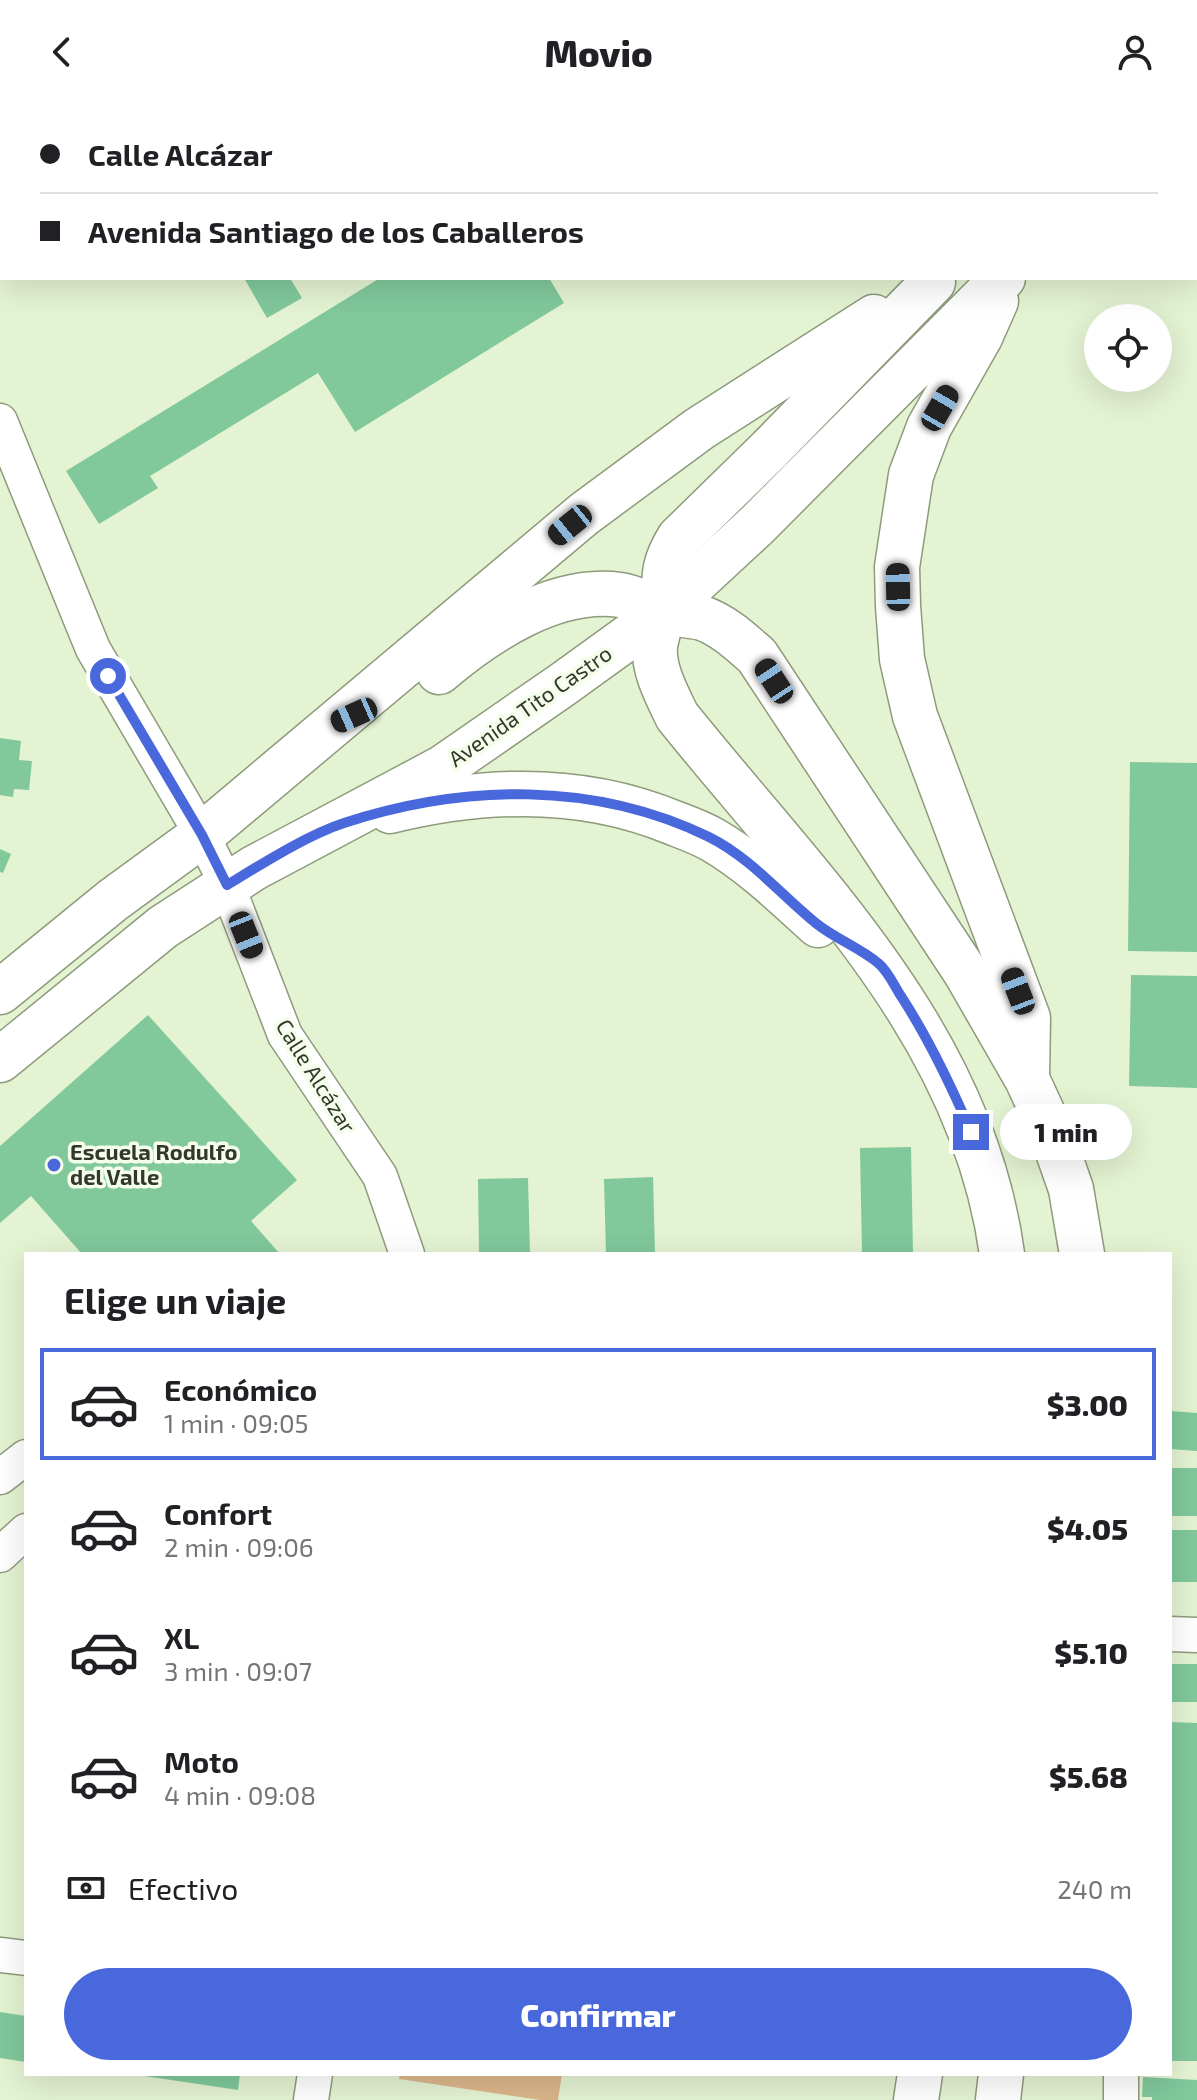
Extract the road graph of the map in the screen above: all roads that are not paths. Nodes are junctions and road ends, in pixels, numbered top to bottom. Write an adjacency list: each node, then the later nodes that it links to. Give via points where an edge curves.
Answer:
1 (931, 280): 7 (main road, via 622,484)
2 (932, 280): 6 (main road, via 679,538 663,573)
3 (1002, 280): 6 (main road, Avenida Tito Castro, via 767,516)
4 (1003, 280): 14 (main road, via 980,337 929,427 911,475 897,567 898,606 902,659 915,716 1028,1018)
5 (0, 421): 9 (street, Calle Alcázar, via 93,649)
6 (663, 612): 7 (main road, via 610,594 546,606 494,629 436,675); 8 (main road, Avenida Tito Castro, via 442,768); 11 (main road, via 655,648 658,671 677,716); 14 (main road, via 702,619 757,656 966,973)
7 (334, 724): 9 (main road)
8 (342, 823): 10 (main road, Avenida Tito Castro); 11 (main road, via 482,794 524,793 618,804 711,838 761,872 818,925)
9 (202, 835): 10 (street, Calle Alcázar); 12 (main road)
10 (227, 885): 13 (main road, Avenida Tito Castro, via 127,954); 15 (street, Calle Alcázar, via 285,1035 380,1176)
11 (880, 965): 16 (main road, via 948,1079 986,1176)
12 (0, 992)
13 (0, 1060)
14 (1027, 1079): 17 (main road, via 1071,1189)
15 (406, 1252)
16 (1002, 1252)
17 (1082, 1252)
18 (24, 1459): 19 (street)
19 (0, 1477)
20 (24, 1533): 21 (street)
21 (0, 1555)
22 (1172, 1634): 23 (street)
23 (1197, 1635)
24 (315, 2076): 28 (street)
25 (920, 2076): 29 (main road)
26 (1001, 2076): 30 (main road)
27 (1121, 2076): 31 (street)
28 (311, 2100)
29 (916, 2100)
30 (998, 2100)
31 (1121, 2100)

